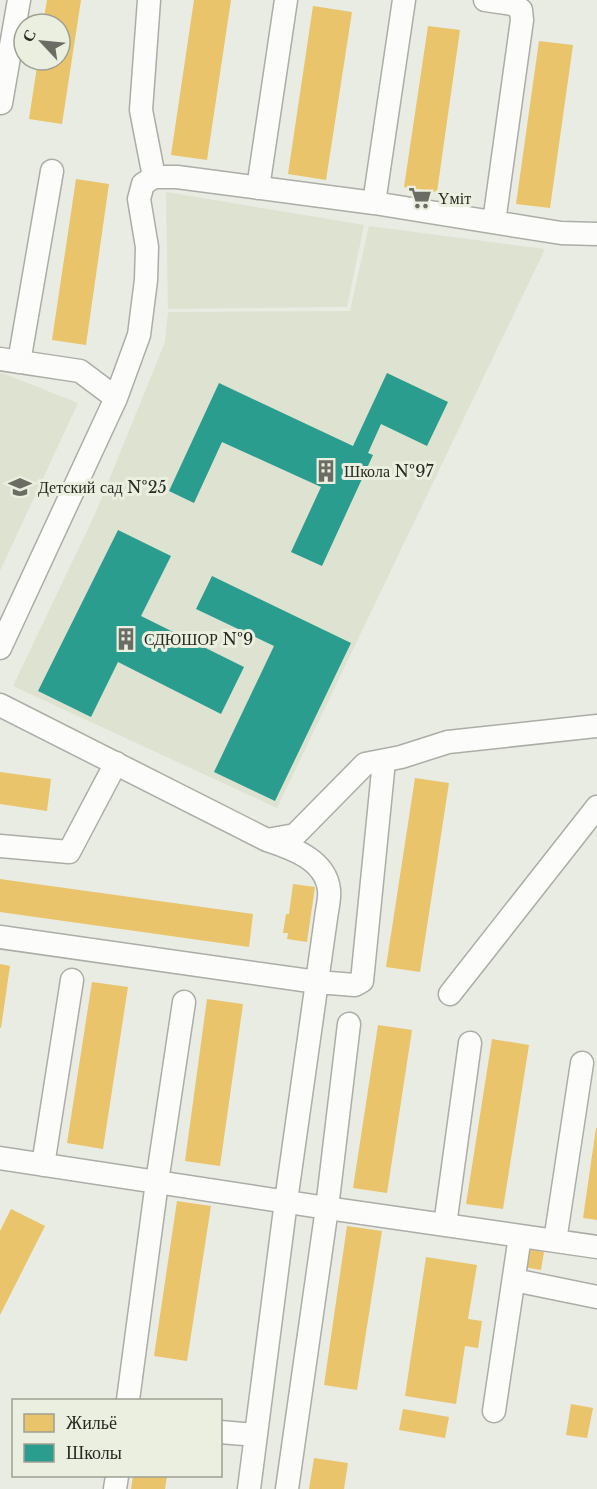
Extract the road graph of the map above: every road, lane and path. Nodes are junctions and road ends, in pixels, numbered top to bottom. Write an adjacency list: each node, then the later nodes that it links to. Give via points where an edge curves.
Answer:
1 (19, 0): 6 (street)
2 (149, 0): 8 (street, via 141,110)
3 (286, 0): 9 (street)
4 (404, 0): 10 (street)
5 (485, 0): 11 (street, via 513,4 521,10 522,20)
6 (1, 104)
7 (51, 171): 13 (street)
8 (154, 177): 9 (street); 14 (street, via 143,184 139,199 147,247 139,335)
9 (258, 188): 10 (street)
10 (374, 203): 11 (street)
11 (494, 222): 12 (street)
12 (597, 234)
13 (10, 360): 14 (street, via 80,371)
14 (116, 398): 15 (street)
15 (0, 648)
16 (0, 705): 19 (street)
17 (597, 726): 18 (street, via 448,742)
18 (384, 761): 21 (street, via 365,765 295,835); 25 (street, via 362,981 355,986)
19 (116, 763): 21 (street); 22 (street, via 69,852)
20 (597, 807): 26 (street)
21 (267, 840): 25 (street, via 311,860 326,875 329,891)
22 (0, 846)
23 (0, 937): 25 (street)
24 (72, 980): 32 (street)
25 (317, 982): 34 (street)
26 (450, 994)
27 (184, 1002): 33 (street)
28 (349, 1024): 35 (street)
29 (470, 1043): 36 (street)
30 (582, 1063): 38 (street)
31 (0, 1158): 32 (street)
32 (43, 1165): 33 (street)
33 (158, 1182): 34 (street); 42 (street)
34 (286, 1201): 35 (street); 45 (street)
35 (327, 1208): 36 (street); 47 (street)
36 (445, 1225): 37 (street)
37 (520, 1236): 38 (street); 40 (street)
38 (555, 1241): 39 (street)
39 (597, 1247)
40 (514, 1280): 41 (street); 43 (street)
41 (597, 1297)
42 (128, 1399)
43 (494, 1411)
44 (222, 1432): 45 (street)
45 (256, 1435): 46 (street)
46 (249, 1489)
47 (287, 1489)

